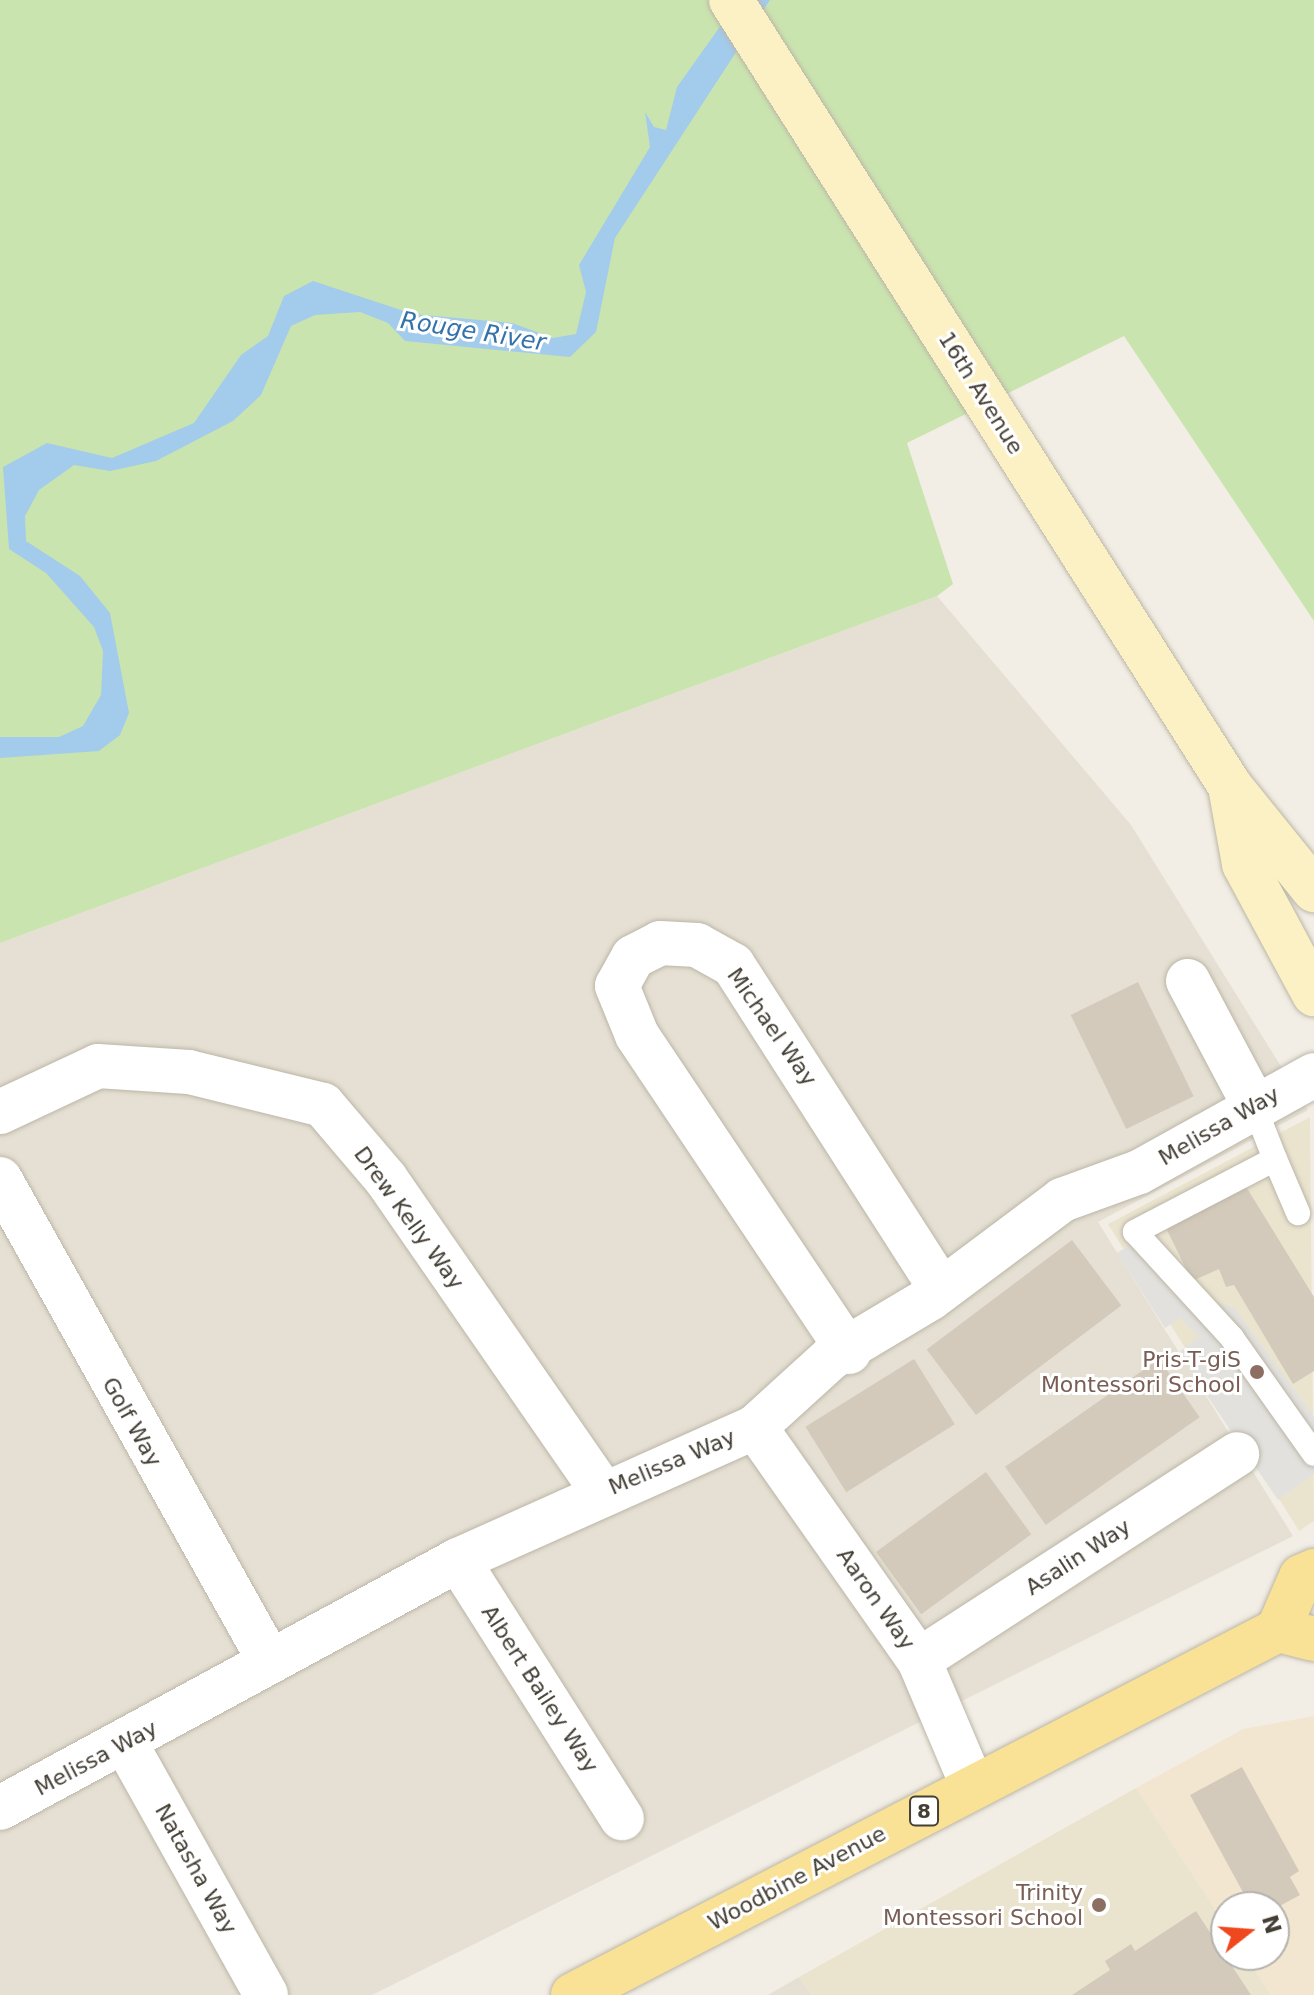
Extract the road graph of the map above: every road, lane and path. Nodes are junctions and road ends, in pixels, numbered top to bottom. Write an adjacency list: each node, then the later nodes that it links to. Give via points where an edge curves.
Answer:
1 (731, 0): 2 (main road, 16th Avenue)
2 (1230, 786): 3 (main road, 16th Avenue, via 1295,857); 5 (main road, 16th Avenue, via 1244,864)
3 (1314, 890)
4 (1188, 981): 7 (street)
5 (1314, 994)
6 (1314, 1075): 7 (street, Melissa Way)
7 (1253, 1103): 9 (lane); 12 (street, Melissa Way, via 1139,1172 1062,1200)
8 (0, 1112): 17 (street, Drew Kelly Way, via 98,1066 189,1072 323,1105 386,1179)
9 (1275, 1159): 11 (lane); 16 (lane, via 1135,1232 1232,1338)
10 (0, 1179): 22 (street, Golf Way)
11 (1298, 1213)
12 (941, 1289): 13 (street, Melissa Way); 13 (street, Michael Way, via 733,965 697,945 660,943 633,957 617,986 637,1035)
13 (849, 1352): 14 (street, Melissa Way, via 832,1357)
14 (755, 1427): 17 (street, Melissa Way); 21 (street, Aaron Way)
15 (1237, 1454): 21 (street, Asalin Way)
16 (1314, 1454)
17 (602, 1491): 18 (street, Melissa Way)
18 (458, 1560): 22 (street, Melissa Way); 26 (street, Albert Bailey Way)
19 (1314, 1571): 20 (main road, Woodbine Avenue / 8, via 1301,1577)
20 (1296, 1634): 24 (main road, Woodbine Avenue / 8)
21 (919, 1660): 24 (street, Aaron Way)
22 (270, 1662): 23 (street, Melissa Way)
23 (126, 1744): 25 (street, Melissa Way); 27 (street, Natasha Way)
24 (972, 1785): 28 (main road, Woodbine Avenue / 8)
25 (0, 1808)
26 (622, 1818)
27 (266, 1995)
28 (573, 1995)

